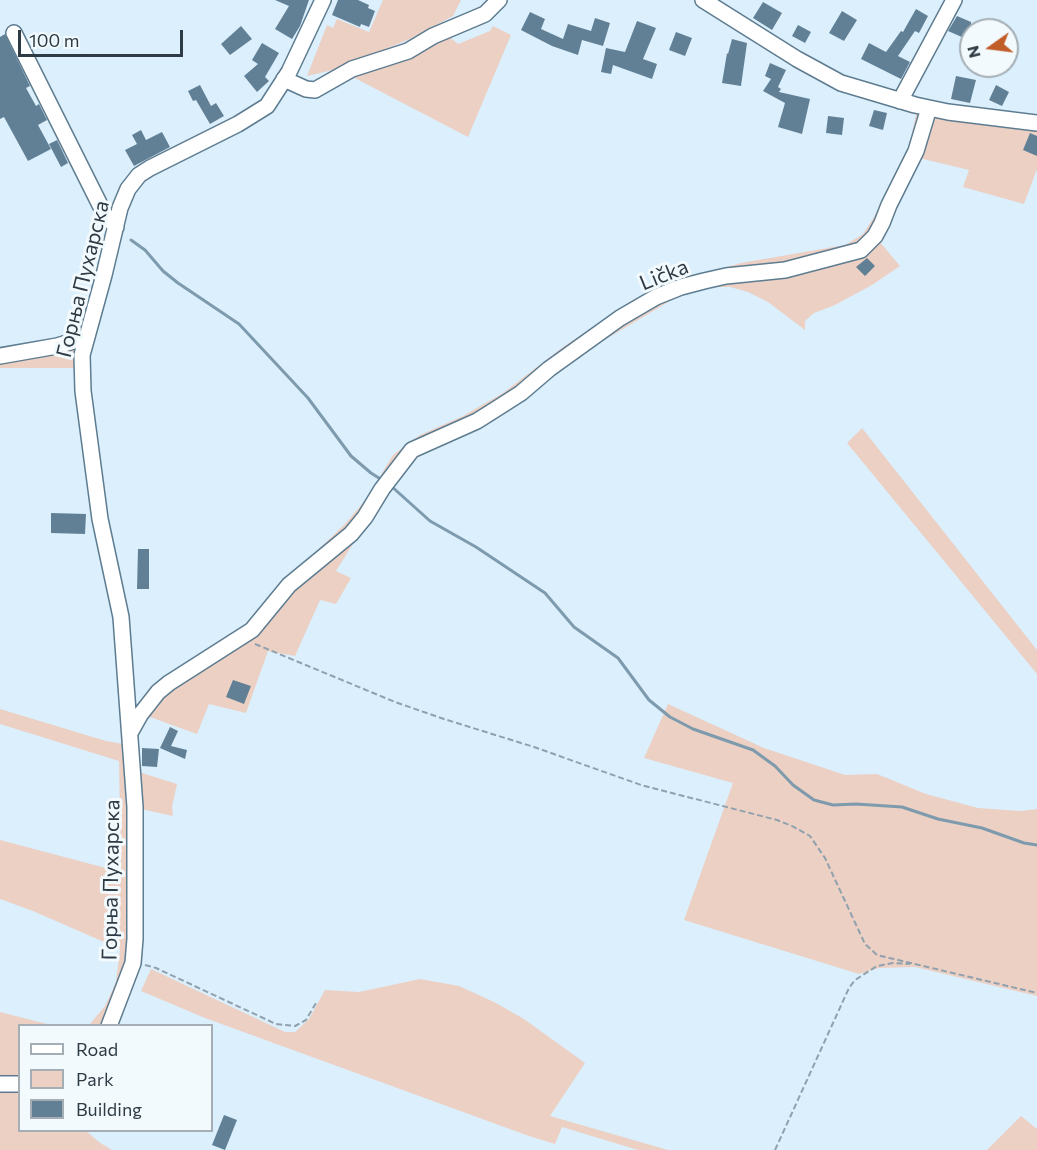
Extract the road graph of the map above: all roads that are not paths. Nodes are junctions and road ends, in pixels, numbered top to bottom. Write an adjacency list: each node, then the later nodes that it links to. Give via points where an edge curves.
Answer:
1 (323, 0): 6 (street, Горња Пухарска)
2 (499, 0): 6 (street, via 484,14 408,51 352,69 315,90)
3 (703, 0): 7 (street, via 841,83)
4 (954, 0): 7 (street)
5 (14, 33): 10 (street, via 105,215)
6 (284, 79): 10 (street, Горња Пухарска, via 267,106 139,175 128,189)
7 (900, 101): 8 (street)
8 (929, 108): 9 (street); 13 (street, Lička, via 916,151 882,223 861,250 785,270 704,281 656,297 620,318 477,421 412,450 351,534 289,585 252,630 169,683 149,703)
9 (1037, 123)
10 (116, 227): 11 (street, Горња Пухарска)
11 (87, 337): 12 (street); 13 (street, Горња Пухарска, via 82,355 83,391 100,519 121,617)
12 (0, 356)
13 (131, 731): 14 (street, Горња Пухарска, via 136,871 133,963)
14 (110, 1024)
15 (0, 1084): 16 (street)
16 (18, 1084)

